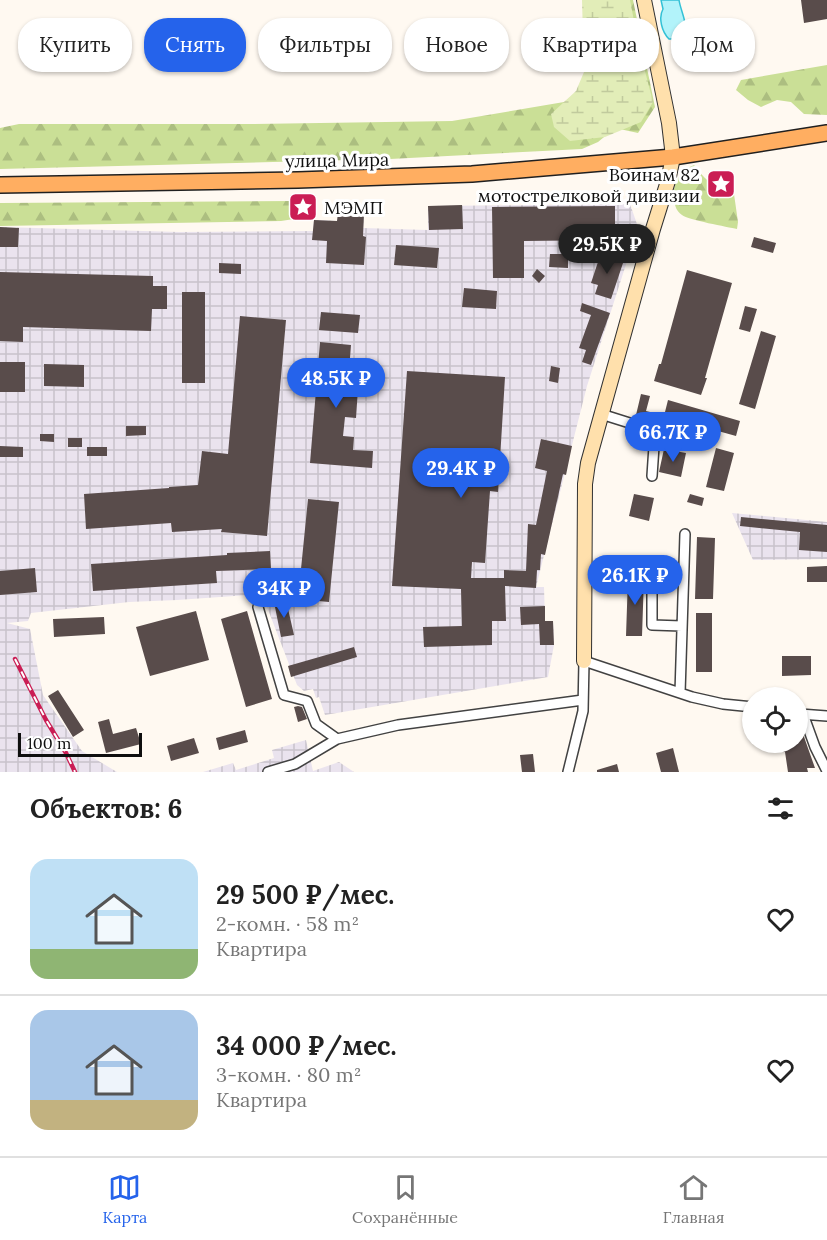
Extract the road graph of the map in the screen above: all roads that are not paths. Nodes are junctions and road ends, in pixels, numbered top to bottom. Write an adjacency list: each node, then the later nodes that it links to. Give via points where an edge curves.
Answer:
1 (644, 0): 3 (street)
2 (827, 133): 3 (main road, улица Мира)
3 (673, 157): 4 (main road, улица Мира, via 414,177); 5 (street)
4 (0, 184)
5 (601, 414): 6 (street); 13 (street, via 585,484)
6 (655, 431): 7 (street); 8 (street)
7 (669, 434)
8 (652, 476)
9 (685, 534): 12 (street)
10 (652, 579): 12 (street, via 652,625)
11 (258, 607): 20 (street, via 284,695 307,701 316,724)
12 (682, 626): 14 (street)
13 (584, 661): 14 (street); 15 (street)
14 (680, 693): 16 (street)
15 (583, 700): 20 (street, via 398,725); 23 (street)
16 (742, 706)
17 (808, 715): 18 (street)
18 (827, 716)
19 (808, 730): 21 (street)
20 (337, 739): 22 (street, via 294,764)
21 (827, 771)
22 (268, 772)
23 (568, 772)

